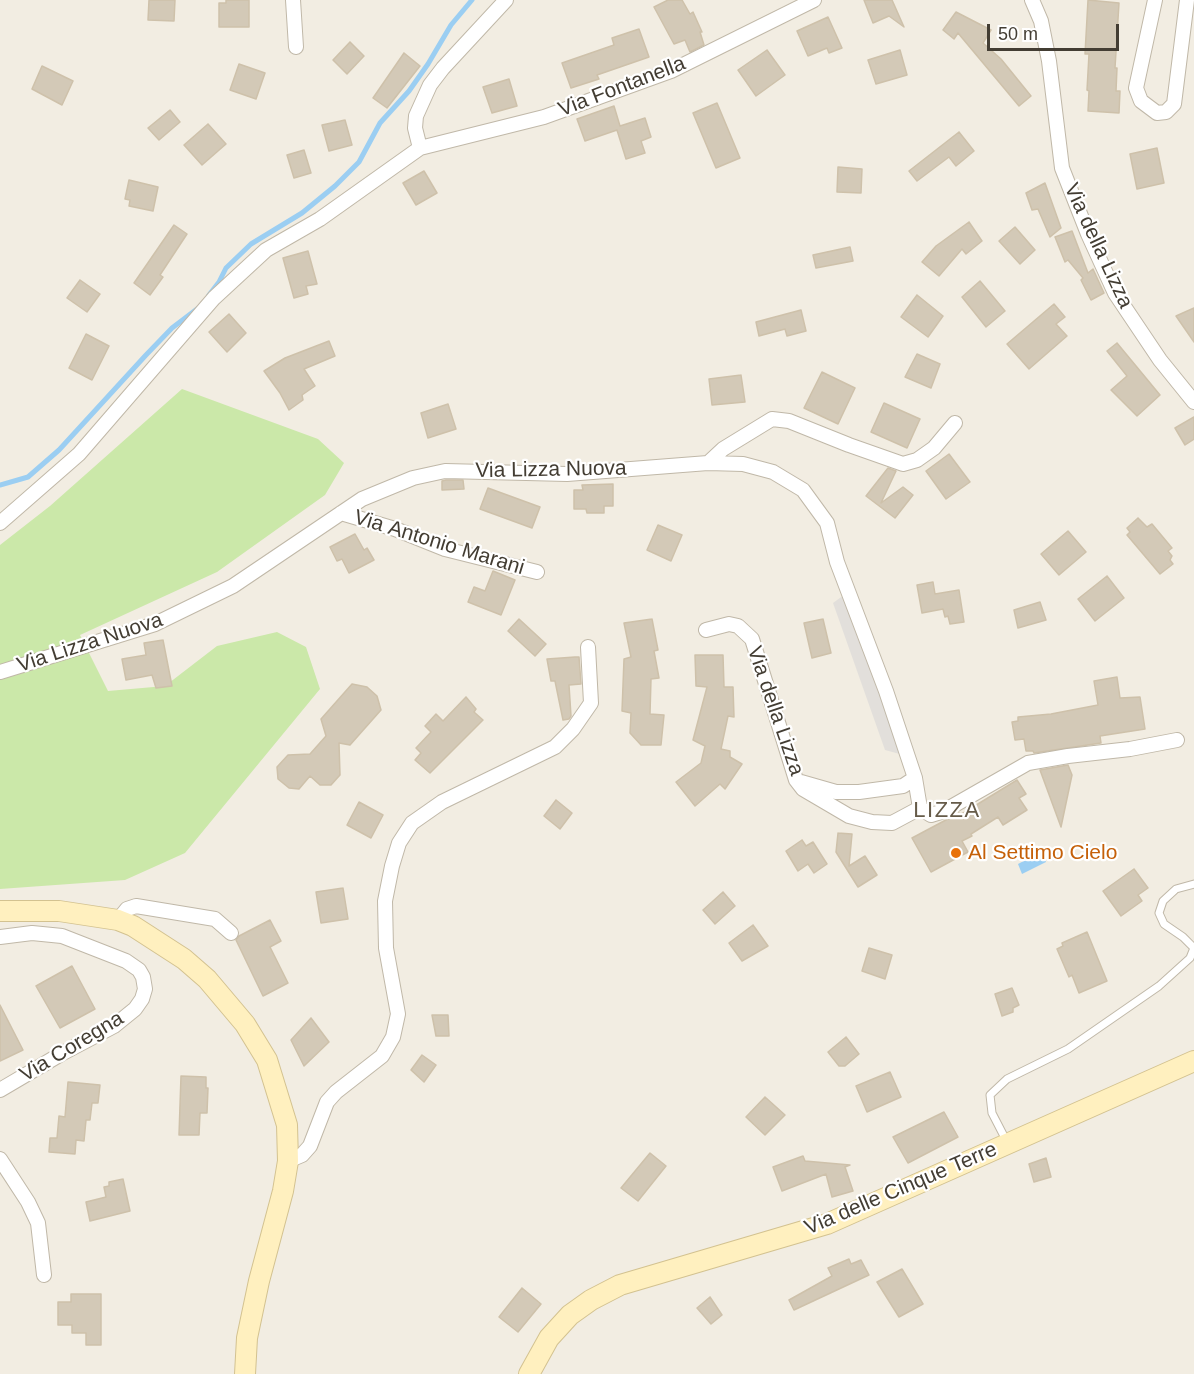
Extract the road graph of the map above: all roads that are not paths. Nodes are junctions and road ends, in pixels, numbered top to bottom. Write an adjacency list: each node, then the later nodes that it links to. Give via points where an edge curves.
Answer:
1 (293, 0): 7 (street)
2 (506, 0): 8 (street, via 430,85 416,116)
3 (814, 0): 8 (street, Via Fontanella, via 671,71 544,117)
4 (1032, 0): 9 (street, Via della Lizza, via 1041,21 1049,61 1062,168 1088,234 1115,292 1160,360)
5 (1155, 0): 6 (street, via 1136,88 1141,101 1157,112 1166,112 1174,104)
6 (1187, 0)
7 (296, 47)
8 (420, 148): 13 (street, via 320,219 266,250 214,298 79,454)
9 (1194, 402)
10 (955, 423): 11 (street, via 934,448 903,464 789,421 772,419 723,449)
11 (708, 463): 12 (street, Via Lizza Nuova, via 567,474 445,471 413,478 362,499); 19 (street, Via Lizza Nuova, via 743,464 773,472 803,490 827,523 837,562)
12 (341, 513): 14 (street, Via Antonio Marani, via 446,549); 17 (street, Via Lizza Nuova, via 233,586 155,624)
13 (0, 523)
14 (537, 572)
15 (706, 630): 20 (street, Via della Lizza, via 729,624 738,626 752,639)
16 (588, 647): 31 (street, via 591,703 573,729 555,747 442,802 412,823 399,843 385,901 386,948 398,1014 393,1037 382,1056 327,1102 310,1146)
17 (0, 672)
18 (1177, 740): 21 (street, via 1028,763 944,811 931,815)
19 (915, 778): 20 (street, via 903,786 859,792 836,792); 21 (street, Via Lizza Nuova)
20 (796, 780): 21 (street, Via della Lizza, via 818,800 849,816 872,822 892,823)
21 (920, 808)
22 (1194, 884): 29 (lane, via 1176,889 1163,901 1159,913 1164,924 1194,948 1190,958 1159,986 1068,1049 1007,1079 990,1095 992,1113)
23 (0, 911): 24 (main road, via 59,911)
24 (118, 920): 25 (street, via 127,909 136,906 215,919); 31 (main road, via 184,959 207,979 245,1024 267,1060 279,1096 287,1125)
25 (231, 933)
26 (0, 937): 28 (street, Via Coregna, via 32,933 62,936 126,961 139,970 145,990 135,1010 114,1026)
27 (1194, 1061): 29 (main road, Via delle Cinque Terre)
28 (0, 1090)
29 (1008, 1144): 34 (main road, Via delle Cinque Terre, via 827,1224 620,1285 570,1315 549,1338)
30 (0, 1159): 32 (street, via 38,1223)
31 (288, 1161): 33 (main road, via 247,1338)
32 (44, 1275)
33 (245, 1374)
34 (529, 1374)

